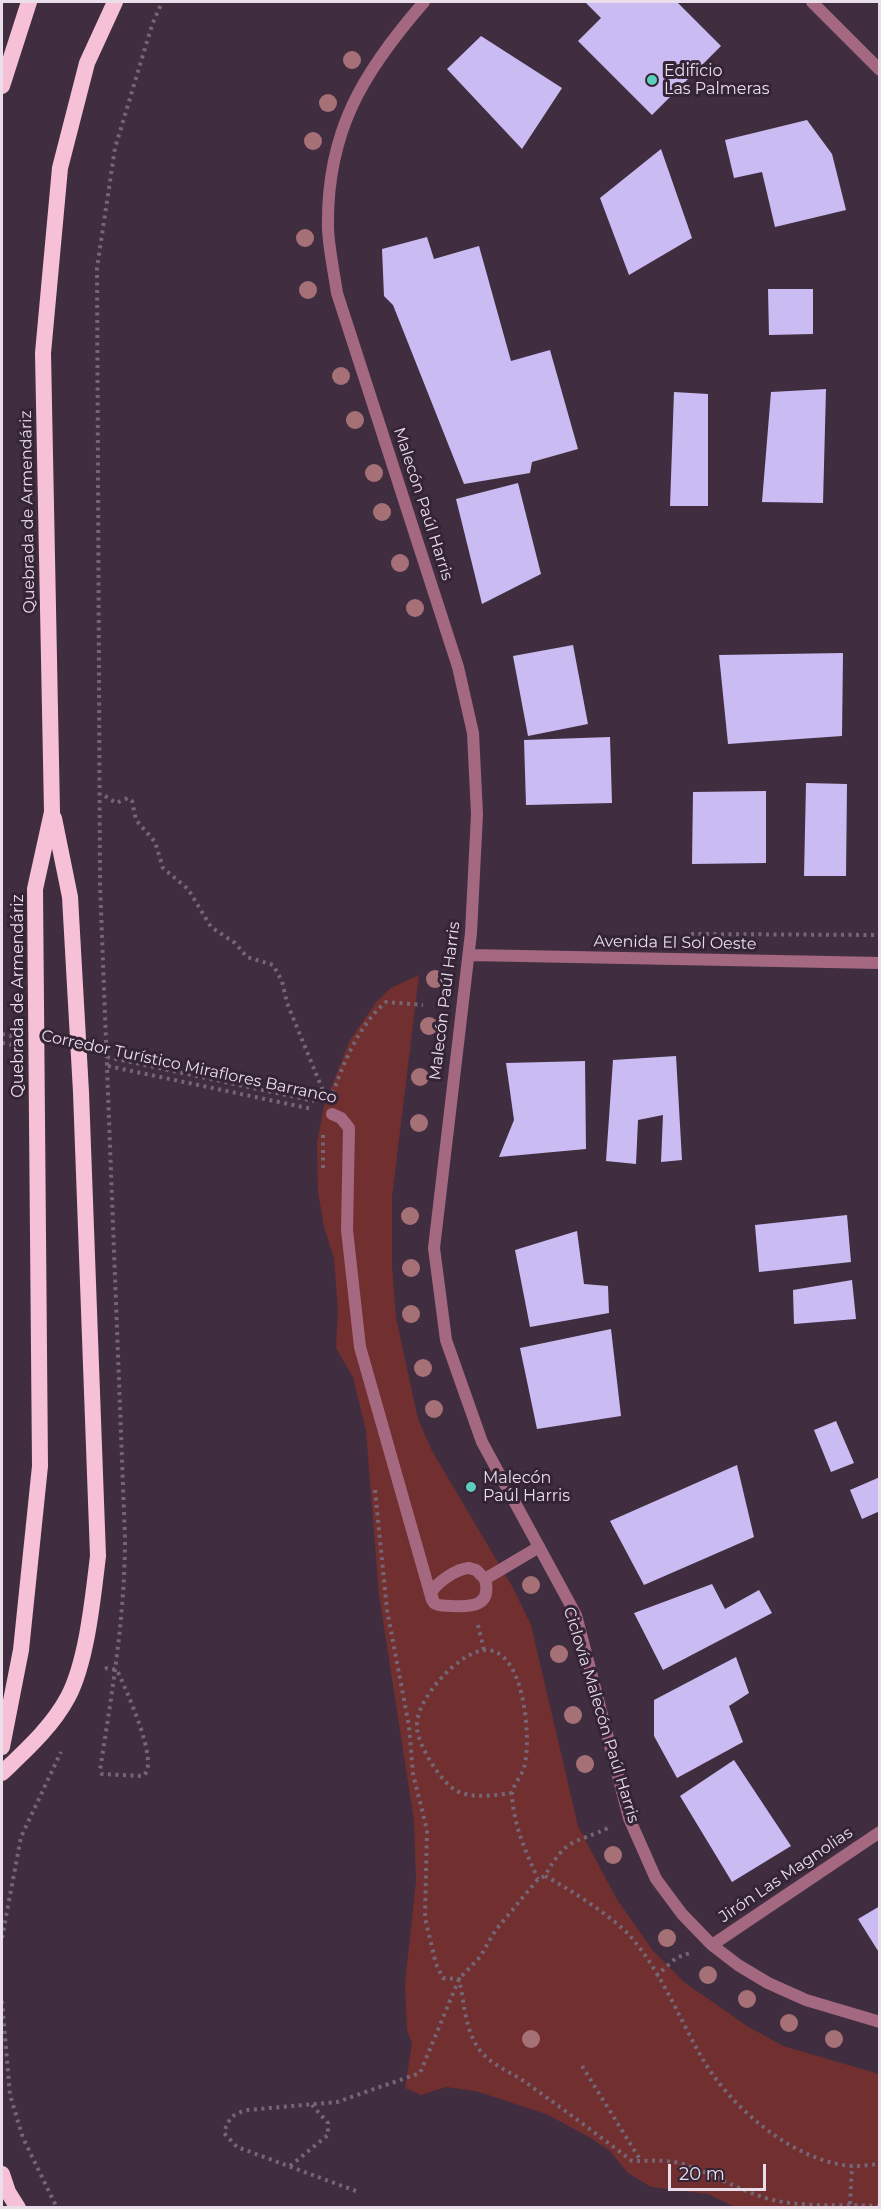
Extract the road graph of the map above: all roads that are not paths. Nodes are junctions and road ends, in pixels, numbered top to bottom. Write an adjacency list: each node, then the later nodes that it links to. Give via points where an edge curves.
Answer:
1 (29, 2): 6 (highway)
2 (115, 2): 7 (highway, Quebrada de Armendáriz, via 87,63 60,168 43,353)
3 (424, 2): 8 (street, Malecón Paúl Harris, via 370,70 346,120 330,171 328,231 337,293 458,667 473,733 477,814)
4 (812, 2): 5 (street)
5 (879, 70)
6 (2, 86)
7 (52, 812): 14 (highway, Quebrada de Armendáriz, via 35,889 30,1045 40,1466 21,1650); 15 (highway, via 70,897 98,1556 90,1619 69,1695 46,1730)
8 (470, 955): 9 (street, Avenida El Sol Oeste); 11 (street, Malecón Paúl Harris, via 434,1248 447,1340 482,1442)
9 (879, 963)
10 (332, 1114): 13 (street, Corredor Turístico Miraflores Barranco, via 349,1128 347,1230 360,1347)
11 (539, 1547): 12 (street); 17 (street, Malecón Paúl Harris, via 576,1615 629,1818 656,1879)
12 (485, 1579): 13 (street, via 469,1568 457,1571 433,1590); 13 (street, via 484,1598 474,1607 440,1606)
13 (432, 1600)
14 (2, 1747)
15 (2, 1773)
16 (879, 1832): 17 (street, Jirón Las Magnolias)
17 (712, 1945): 18 (street, Malecón Paúl Harris, via 768,1983 806,2000)
18 (879, 2022)
19 (2, 2174): 20 (highway)
20 (18, 2208)

